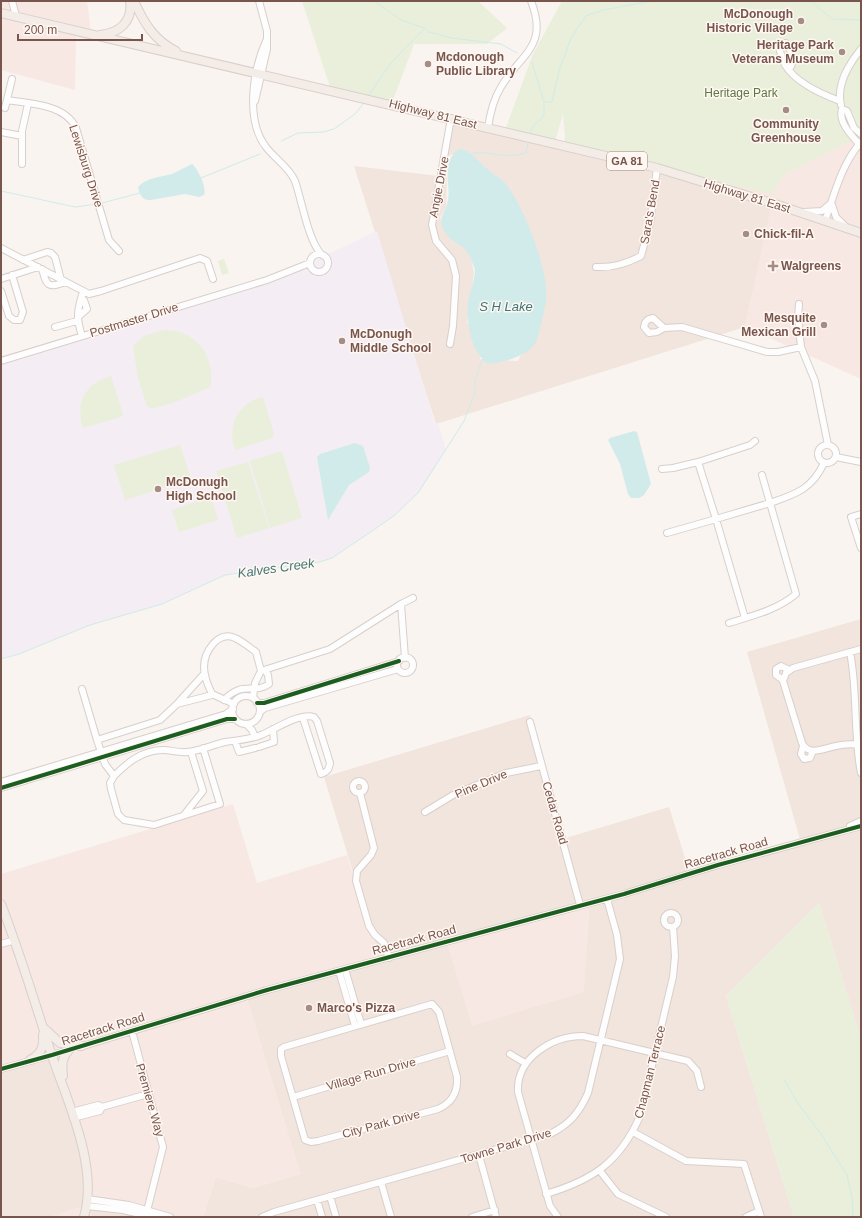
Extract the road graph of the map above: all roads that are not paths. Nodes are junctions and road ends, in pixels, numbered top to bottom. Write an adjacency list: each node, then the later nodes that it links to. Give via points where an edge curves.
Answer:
1 (12, 1): 7 (street)
2 (130, 1): 8 (main road, via 131,11 124,25 114,32)
3 (134, 1): 10 (main road, GA 81, via 142,20 154,36 168,47)
4 (258, 1): 12 (street, via 267,31)
5 (531, 1): 20 (street, via 536,14 537,29 532,48 501,87 491,110)
6 (1, 13): 7 (main road, Highway 81 East / GA 81)
7 (16, 16): 8 (main road, Highway 81 East / GA 81)
8 (95, 36): 10 (main road, Highway 81 East / GA 81)
9 (861, 48): 15 (street, via 849,64 843,78)
10 (187, 56): 12 (main road, Highway 81 East / GA 81)
11 (789, 69): 11 (street, via 793,60 788,45 777,42); 15 (street, via 792,74 819,93)
12 (259, 73): 19 (main road, Highway 81 East / GA 81); 32 (street, via 253,108 260,138 293,177)
13 (12, 79): 14 (street)
14 (7, 100): 16 (street, Lewisburg Drive); 17 (street)
15 (840, 101): 18 (street)
16 (28, 104): 25 (street); 36 (street, Lewisburg Drive, via 62,112 73,123 109,240)
17 (6, 108)
18 (842, 109): 21 (street, via 847,111); 23 (street, via 840,114)
19 (451, 118): 20 (main road, Highway 81 East / GA 81); 55 (street, Angie Drive, via 432,225 436,241 452,260 456,276)
20 (488, 128): 28 (main road, Highway 81 East / GA 81)
21 (856, 129): 23 (street); 24 (street)
22 (1, 132): 25 (street)
23 (851, 134): 26 (street)
24 (861, 134)
25 (22, 136): 27 (street)
26 (860, 143): 29 (street, via 846,166)
27 (22, 164)
28 (657, 168): 30 (main road, Highway 81 East / GA 81); 40 (street, Sara's Bend, via 650,223 641,256 609,268)
29 (832, 201): 30 (street, via 822,211); 31 (street); 33 (street, via 833,212)
30 (797, 212): 31 (main road, Highway 81 East / GA 81)
31 (825, 221): 33 (main road, Highway 81 East / GA 81)
32 (307, 224): 37 (street); 39 (street, via 313,246)
33 (848, 228): 34 (main road, Highway 81 East / GA 81)
34 (861, 233)
35 (1, 248): 38 (street)
36 (119, 251)
37 (322, 255): 39 (street, via 318,254); 42 (street, via 327,262 326,268 321,272)
38 (24, 260): 41 (street); 47 (street, via 46,252 52,253)
39 (311, 260): 42 (street); 46 (street)
40 (596, 267)
41 (40, 268): 43 (street); 47 (street); 47 (street, via 48,285)
42 (314, 270): 46 (street)
43 (12, 276): 44 (street); 48 (street, via 23,312 19,320 14,321 10,318)
44 (1, 279)
45 (213, 279): 49 (street, via 207,261 200,258 101,291)
46 (267, 280): 54 (street, Postmaster Drive)
47 (64, 281): 49 (street)
48 (1, 290)
49 (84, 292): 51 (street, via 84,300); 51 (street, via 77,309)
50 (799, 304): 56 (street)
51 (77, 319): 52 (street); 54 (street)
52 (55, 327)
53 (664, 328): 56 (street, via 682,328 767,352)
54 (82, 336): 57 (street, Postmaster Drive)
55 (450, 344)
56 (801, 347): 59 (street, via 815,381)
57 (1, 361)
58 (755, 441): 61 (street, via 750,445)
59 (828, 445): 60 (street, via 835,449); 63 (street, via 818,452)
60 (836, 457): 62 (street); 63 (street, via 832,462)
61 (698, 462): 64 (street); 68 (street)
62 (861, 462)
63 (824, 463): 66 (street, via 808,486 798,493)
64 (662, 469)
65 (762, 475): 66 (street)
66 (770, 503): 68 (street); 73 (street, via 796,594 773,609)
67 (861, 514): 70 (street, via 851,516)
68 (716, 518): 69 (street); 73 (street)
69 (666, 533)
70 (861, 548)
71 (413, 598): 72 (street)
72 (401, 604): 77 (street); 81 (street, via 330,649)
73 (745, 618): 74 (street)
74 (729, 623)
75 (861, 648): 76 (street)
76 (850, 652): 80 (street); 89 (street)
77 (405, 658): 78 (street); 79 (street, via 412,661 411,671 404,673)
78 (399, 661): 79 (street); 91 (street, via 264,703)
79 (398, 669): 94 (street, via 265,708)
80 (789, 670): 84 (street); 84 (street, via 781,666 776,669 776,675)
81 (264, 671): 82 (street, via 256,652 234,637 226,636 214,642 204,666); 83 (street); 85 (street)
82 (204, 674): 88 (street); 92 (street)
83 (267, 678): 85 (street); 86 (street, via 270,682 266,686)
84 (783, 680): 106 (street)
85 (256, 681): 86 (street)
86 (255, 688): 90 (street, via 237,689); 91 (street)
87 (82, 689): 103 (street)
88 (212, 695): 90 (street); 92 (street)
89 (858, 696): 105 (street)
90 (224, 700): 93 (street)
91 (255, 700): 93 (street, via 243,697); 94 (street)
92 (177, 704): 103 (street, via 160,720)
93 (234, 706): 96 (street); 110 (street, via 226,714)
94 (260, 712): 97 (street)
95 (303, 718): 95 (street, via 312,716 317,721 330,763 329,769 321,774); 100 (street)
96 (236, 719): 99 (street); 110 (street, via 227,719)
97 (254, 721): 99 (street); 101 (street)
98 (530, 722): 111 (street, Cedar Road)
99 (246, 724): 101 (street)
100 (273, 729): 102 (street); 104 (street, via 274,742 257,748 239,752)
101 (252, 730): 102 (street)
102 (255, 737): 104 (street)
103 (97, 740): 110 (street)
104 (235, 741): 107 (street)
105 (859, 745): 108 (street); 112 (street)
106 (803, 746): 108 (street); 108 (street, via 801,754 804,759 810,758)
107 (202, 748): 109 (street); 118 (street, via 220,804)
108 (813, 751)
109 (191, 752): 113 (street, via 161,750 135,757); 118 (street, via 203,791)
110 (101, 754): 113 (street, via 106,767); 114 (street); 115 (street)
111 (541, 766): 117 (street, Pine Drive, via 506,773 453,795); 124 (street, Cedar Road)
112 (861, 773)
113 (114, 776): 118 (street, via 110,789 120,818 150,825)
114 (1, 782)
115 (1, 788)
116 (360, 793): 128 (street, via 374,846 372,855 357,871 356,881 370,926 375,935 384,942)
117 (425, 812)
118 (184, 816)
119 (861, 821): 121 (street, Racetrack Road)
120 (861, 826): 121 (street, Racetrack Road)
121 (834, 833): 122 (street, Racetrack Road)
122 (606, 899): 124 (street, Racetrack Road); 133 (street, Towne Park Drive, via 617,935 620,958)
123 (1, 904): 126 (main road)
124 (580, 905): 128 (street, Racetrack Road)
125 (673, 927): 137 (street, Chapman Terrace, via 673,977)
126 (15, 940): 127 (street); 131 (main road)
127 (1, 944)
128 (389, 958): 129 (street, Racetrack Road)
129 (342, 970): 130 (street); 132 (street, Racetrack Road)
130 (358, 1025): 136 (street, City Park Drive, via 432,1004 439,1012); 146 (street, City Park Drive, via 281,1049)
131 (43, 1026): 134 (main road, via 60,1043); 139 (main road); 140 (main road, via 43,1047 36,1057)
132 (132, 1031): 134 (street, Racetrack Road); 145 (street, Premiere Way)
133 (600, 1040): 137 (street); 141 (street, via 583,1036 568,1037 548,1046); 150 (street, Towne Park Drive, via 588,1093 581,1109 561,1128)
134 (82, 1046): 135 (street, Racetrack Road)
135 (69, 1050): 139 (street, Racetrack Road); 144 (main road, via 63,1056 62,1062)
136 (450, 1052): 146 (street, Village Run Drive); 146 (street, City Park Drive, via 458,1085 452,1100 438,1109 311,1142 305,1140)
137 (655, 1053): 143 (street, via 688,1061 697,1071); 149 (street, Chapman Terrace, via 640,1116)
138 (510, 1054): 141 (street)
139 (52, 1055): 140 (street, Racetrack Road); 144 (main road)
140 (30, 1060): 142 (street, Racetrack Road)
141 (525, 1063): 150 (street, via 519,1076 518,1092)
142 (1, 1069)
143 (701, 1087)
144 (65, 1091): 148 (main road)
145 (148, 1094): 147 (street); 158 (street, Premiere Way, via 163,1147)
146 (293, 1097)
147 (102, 1107): 148 (street, via 100,1111); 148 (street, via 98,1105)
148 (75, 1116): 157 (main road, via 88,1178)
149 (633, 1132): 152 (street, Chapman Terrace, via 624,1146); 160 (street, via 686,1161 744,1164)
150 (531, 1140): 151 (street, Towne Park Drive); 154 (street)
151 (479, 1155): 153 (street, Towne Park Drive); 159 (street)
152 (600, 1171): 154 (street, Chapman Terrace, via 567,1188); 170 (street, via 618,1194)
153 (381, 1182): 155 (street, Towne Park Drive); 167 (street)
154 (546, 1194): 169 (street, via 550,1206)
155 (330, 1196): 156 (street, Towne Park Drive); 166 (street)
156 (317, 1200): 164 (street, Towne Park Drive); 165 (street)
157 (87, 1203): 158 (street); 161 (main road)
158 (146, 1212): 162 (street); 163 (street)
159 (495, 1214): 168 (street)
160 (760, 1214): 171 (street)
161 (84, 1217)
162 (153, 1217)
163 (170, 1217)
164 (262, 1217)
165 (322, 1217)
166 (336, 1217)
167 (391, 1217)
168 (472, 1217)
169 (558, 1217)
170 (666, 1217)
171 (746, 1217)

